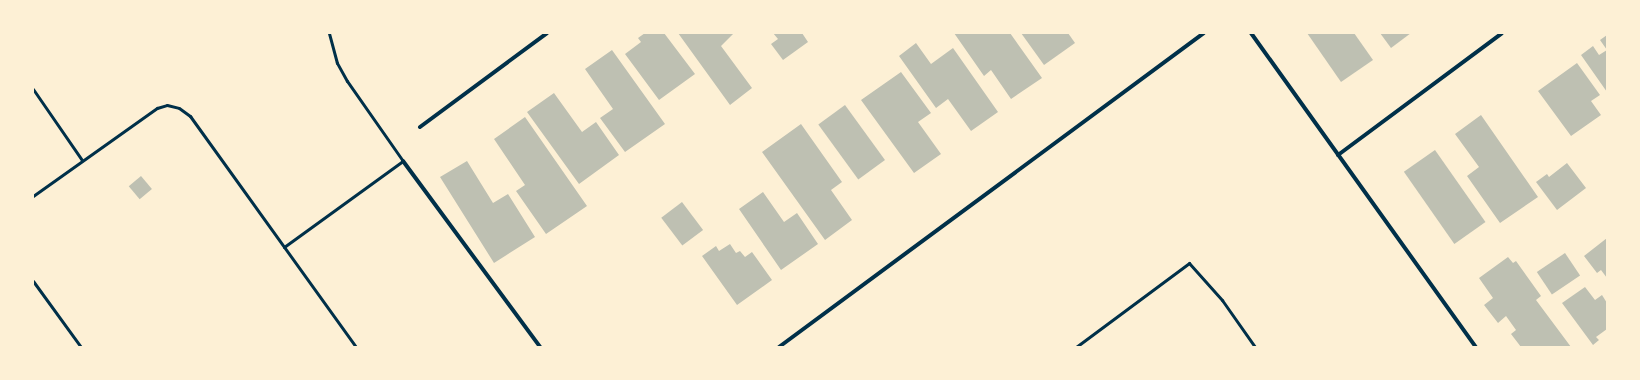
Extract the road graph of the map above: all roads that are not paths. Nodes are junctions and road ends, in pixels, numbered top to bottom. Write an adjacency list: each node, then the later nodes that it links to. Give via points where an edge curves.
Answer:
1 (329, 33): 10 (lane, via 337,63 347,81)
2 (547, 33): 7 (street)
3 (1204, 33): 17 (street)
4 (1251, 33): 8 (street)
5 (1502, 33): 8 (street)
6 (33, 88): 9 (lane)
7 (420, 128)
8 (1338, 155): 20 (street)
9 (82, 160): 11 (lane); 12 (lane, via 157,108 167,105 179,108 190,116)
10 (403, 160): 12 (lane); 16 (street)
11 (33, 196)
12 (284, 247): 15 (lane)
13 (33, 281): 14 (lane)
14 (81, 347)
15 (356, 347)
16 (540, 347)
17 (779, 347)
18 (1076, 347): 19 (lane, via 1189,264 1222,300)
19 (1255, 347)
20 (1476, 347)

